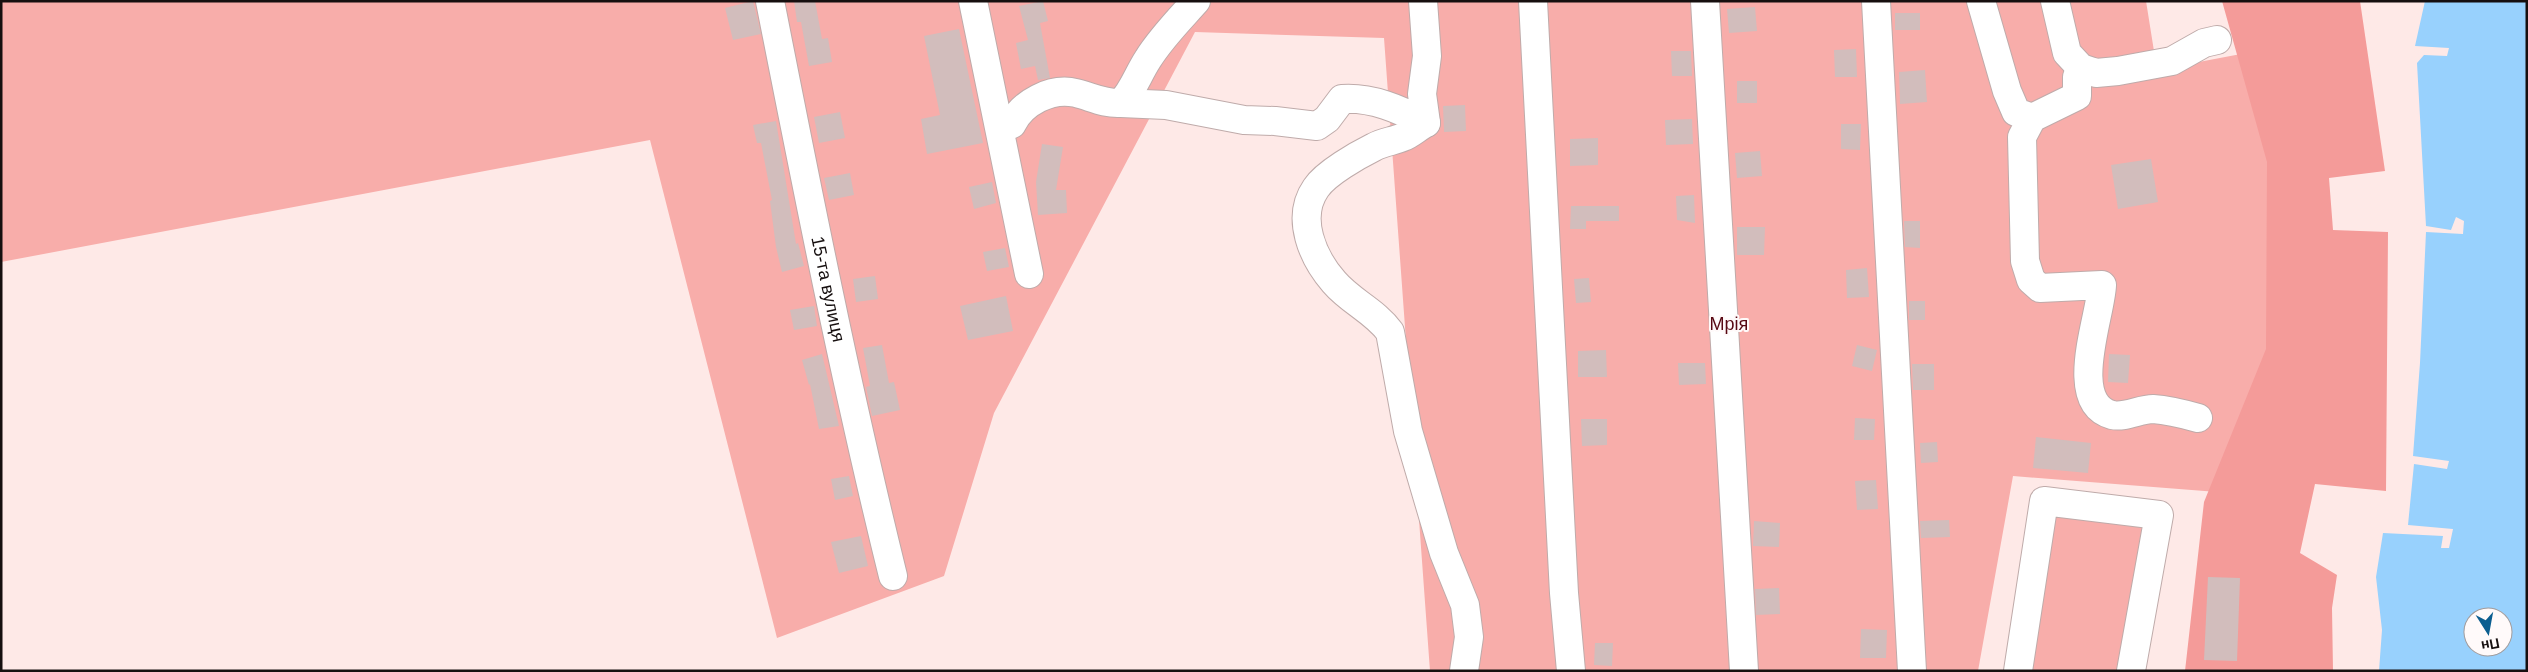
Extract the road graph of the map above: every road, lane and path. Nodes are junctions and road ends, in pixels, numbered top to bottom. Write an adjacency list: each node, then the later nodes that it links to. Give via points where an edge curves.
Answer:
1 (770, 1): 18 (street, 15-та вулиця, via 833,316)
2 (973, 1): 15 (street)
3 (1196, 1): 12 (street, via 1163,38)
4 (1422, 1): 14 (street, via 1427,56 1422,94)
5 (1533, 1): 20 (street, via 1564,592)
6 (1706, 1): 21 (street)
7 (1876, 1): 22 (street)
8 (1980, 1): 13 (street, via 2016,112)
9 (2055, 1): 11 (street, via 2067,53)
10 (2217, 40): 11 (street, via 2172,60 2096,73)
11 (2082, 68): 13 (street, via 2077,77 2077,96)
12 (1121, 103): 14 (street, via 1166,105 1244,120 1317,126 1342,100 1355,98 1391,106); 15 (street, via 1109,104 1075,92 1054,94 1031,101 1017,113 1012,124)
13 (2032, 118): 17 (street, via 2022,137 2025,261 2032,280 2040,288 2102,285 2088,375 2089,392 2099,406 2112,415 2152,409)
14 (1426, 123): 19 (street, via 1404,136 1375,146 1331,172 1315,189 1306,229 1321,265 1334,282 1350,300 1380,319 1390,332 1408,430 1444,554 1465,605 1469,638)
15 (1000, 129): 16 (street)
16 (1029, 274)
17 (2198, 418)
18 (893, 576)
19 (1464, 671)
20 (1571, 671)
21 (1744, 671)
22 (1912, 671)
23 (2018, 671): 24 (street, via 2044,501 2159,515)
24 (2131, 671)

